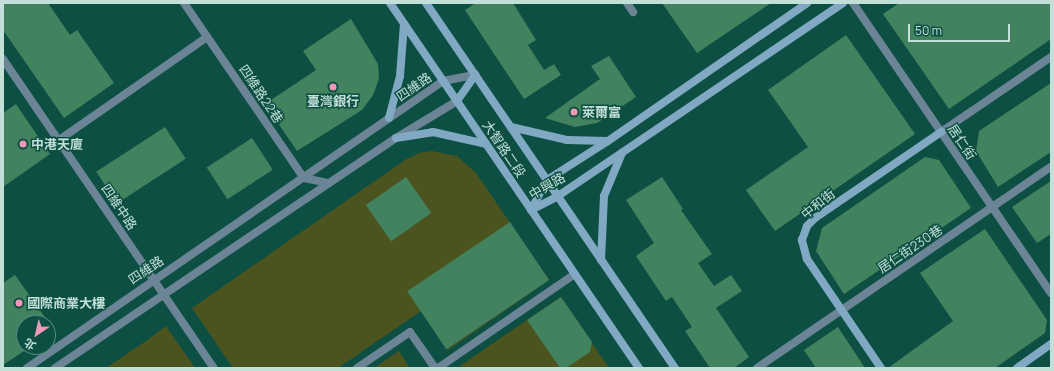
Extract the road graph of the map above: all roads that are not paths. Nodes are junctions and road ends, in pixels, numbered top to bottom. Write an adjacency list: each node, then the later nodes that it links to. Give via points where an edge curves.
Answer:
1 (184, 3): 10 (street, 四維路22巷)
2 (390, 3): 9 (street, 大智路二段)
3 (426, 3): 13 (street, 大智路二段)
4 (628, 3): 8 (street)
5 (807, 3): 21 (street, 中興路)
6 (843, 3): 23 (street, 中興路)
7 (853, 3): 18 (street, 居仁街)
8 (633, 12)
9 (404, 24): 14 (street, 大智路二段); 16 (street, via 400,76)
10 (207, 38): 20 (street); 25 (street, 四維路22巷)
11 (1051, 57): 18 (street)
12 (3, 59): 20 (street, 四維中路)
13 (475, 75): 14 (street, 四維路); 15 (street); 17 (street, 大智路二段)
14 (443, 81): 15 (street, 大智路二段); 16 (street, 四維路)
15 (457, 101): 19 (street); 22 (street, 大智路二段)
16 (389, 118): 25 (street, 四維路)
17 (511, 127): 21 (street, via 567,140); 26 (street, 大智路二段)
18 (941, 132): 29 (street, 居仁街); 36 (street, 中和街, via 807,226 802,240 804,254)
19 (396, 138): 22 (street, via 432,132); 27 (street)
20 (59, 140): 33 (street, 四維中路)
21 (608, 141): 26 (street, 中興路)
22 (486, 144): 30 (street, 大智路二段)
23 (622, 153): 28 (street, 中興路); 31 (street, via 604,196)
24 (1051, 167): 29 (street, 居仁街230巷)
25 (304, 178): 27 (street); 33 (street, 四維路)
26 (547, 180): 28 (street, 大智路二段); 30 (street, 中興路)
27 (328, 183): 34 (street)
28 (558, 196): 30 (street, 中興路); 31 (street, 大智路二段)
29 (992, 208): 35 (street, 居仁街); 36 (street, 居仁街230巷)
30 (531, 210): 32 (street, 大智路二段)
31 (601, 260): 45 (street, 大智路二段)
32 (575, 274): 43 (street); 44 (street, 大智路二段)
33 (154, 279): 34 (street, 四維中路); 38 (street, 四維路)
34 (164, 293): 39 (street); 40 (street, 四維中路)
35 (1051, 293)
36 (842, 310): 46 (street, 居仁街230巷); 47 (street, 中和街)
37 (1051, 344): 48 (street)
38 (27, 368)
39 (55, 368)
40 (214, 368)
41 (357, 368): 42 (street, via 410,332)
42 (435, 368)
43 (438, 368)
44 (639, 368)
45 (675, 368)
46 (757, 368)
47 (881, 368)
48 (1016, 368)

